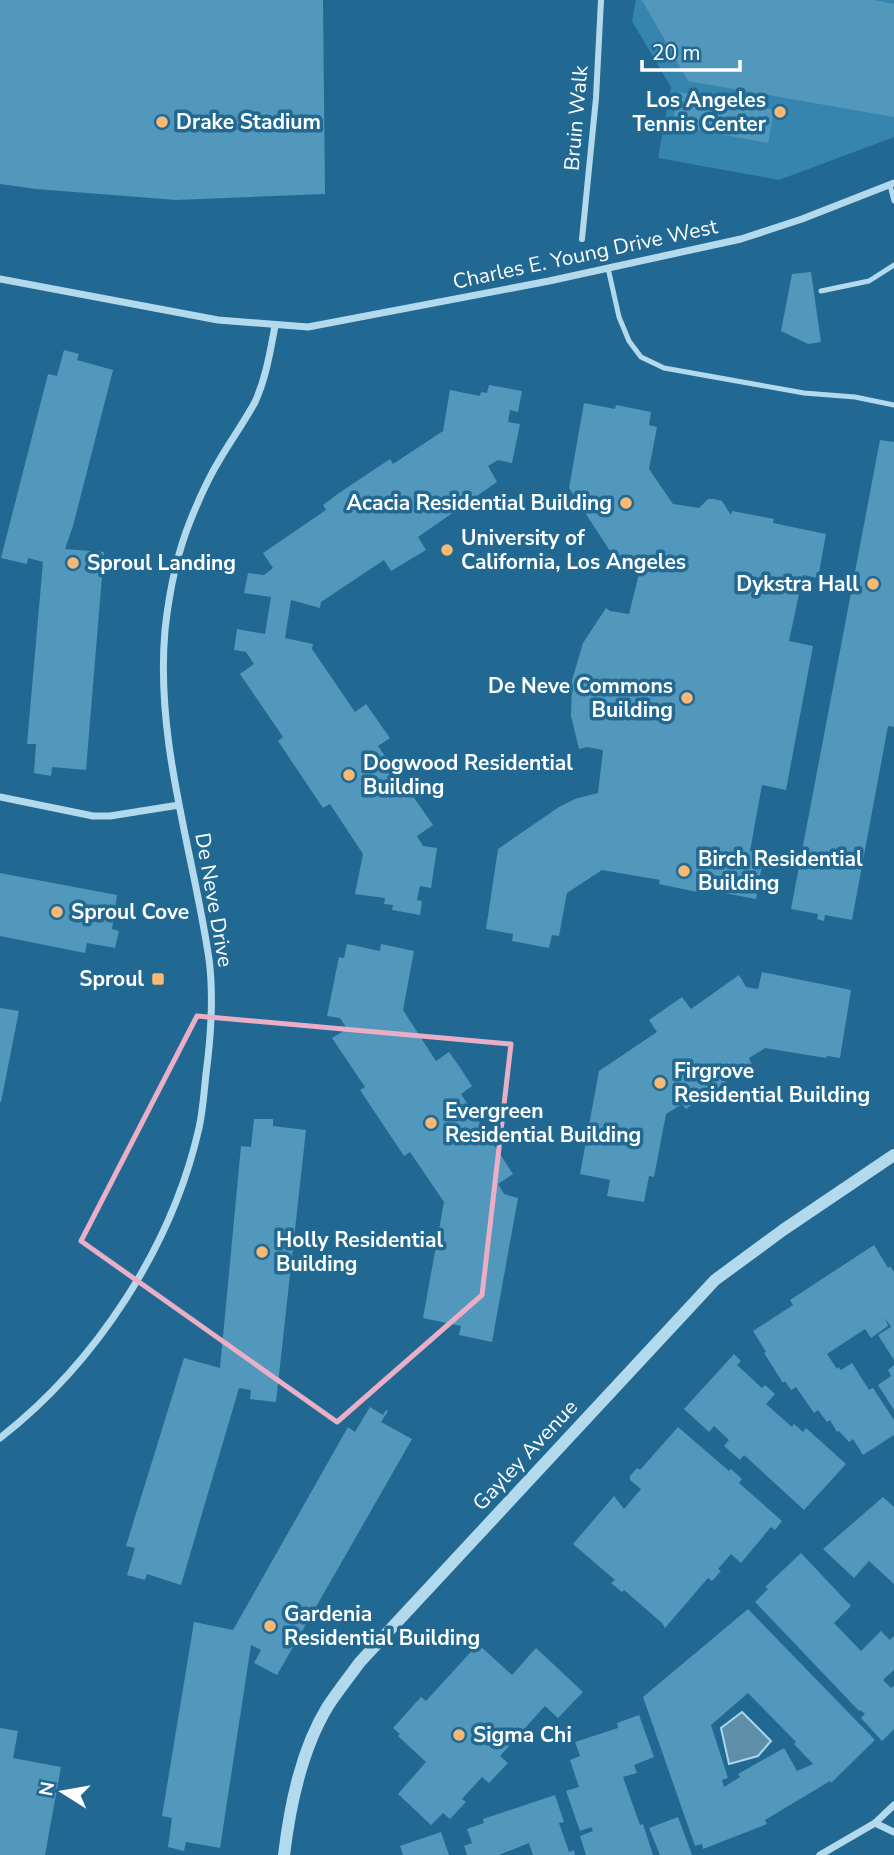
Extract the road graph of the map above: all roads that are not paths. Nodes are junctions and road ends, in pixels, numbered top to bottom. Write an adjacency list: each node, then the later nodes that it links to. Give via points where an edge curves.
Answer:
1 (601, 0): 4 (street, Bruin Walk)
2 (892, 184): 3 (lane); 6 (street, Charles E. Young Drive West, via 741,239)
3 (894, 201)
4 (582, 239)
5 (894, 265): 8 (lane, via 869,281)
6 (608, 268): 9 (street, Charles E. Young Drive West, via 351,320 308,327); 10 (lane, via 629,341 642,357 664,368)
7 (0, 279): 9 (street, Charles E. Young Drive West, via 218,320)
8 (821, 290)
9 (275, 326): 12 (street, De Neve Drive, via 255,402 191,520 170,596 163,677)
10 (894, 405)
11 (0, 797): 12 (street, via 93,816)
12 (179, 805): 14 (street, De Neve Drive, via 212,994 199,1127 178,1195 135,1284 62,1382)
13 (894, 1155): 18 (street, Gayley Avenue, via 715,1280 360,1662 327,1708 305,1756)
14 (0, 1438)
15 (894, 1805): 16 (street)
16 (875, 1823): 17 (street); 19 (street)
17 (894, 1832)
18 (284, 1855)
19 (820, 1855)

